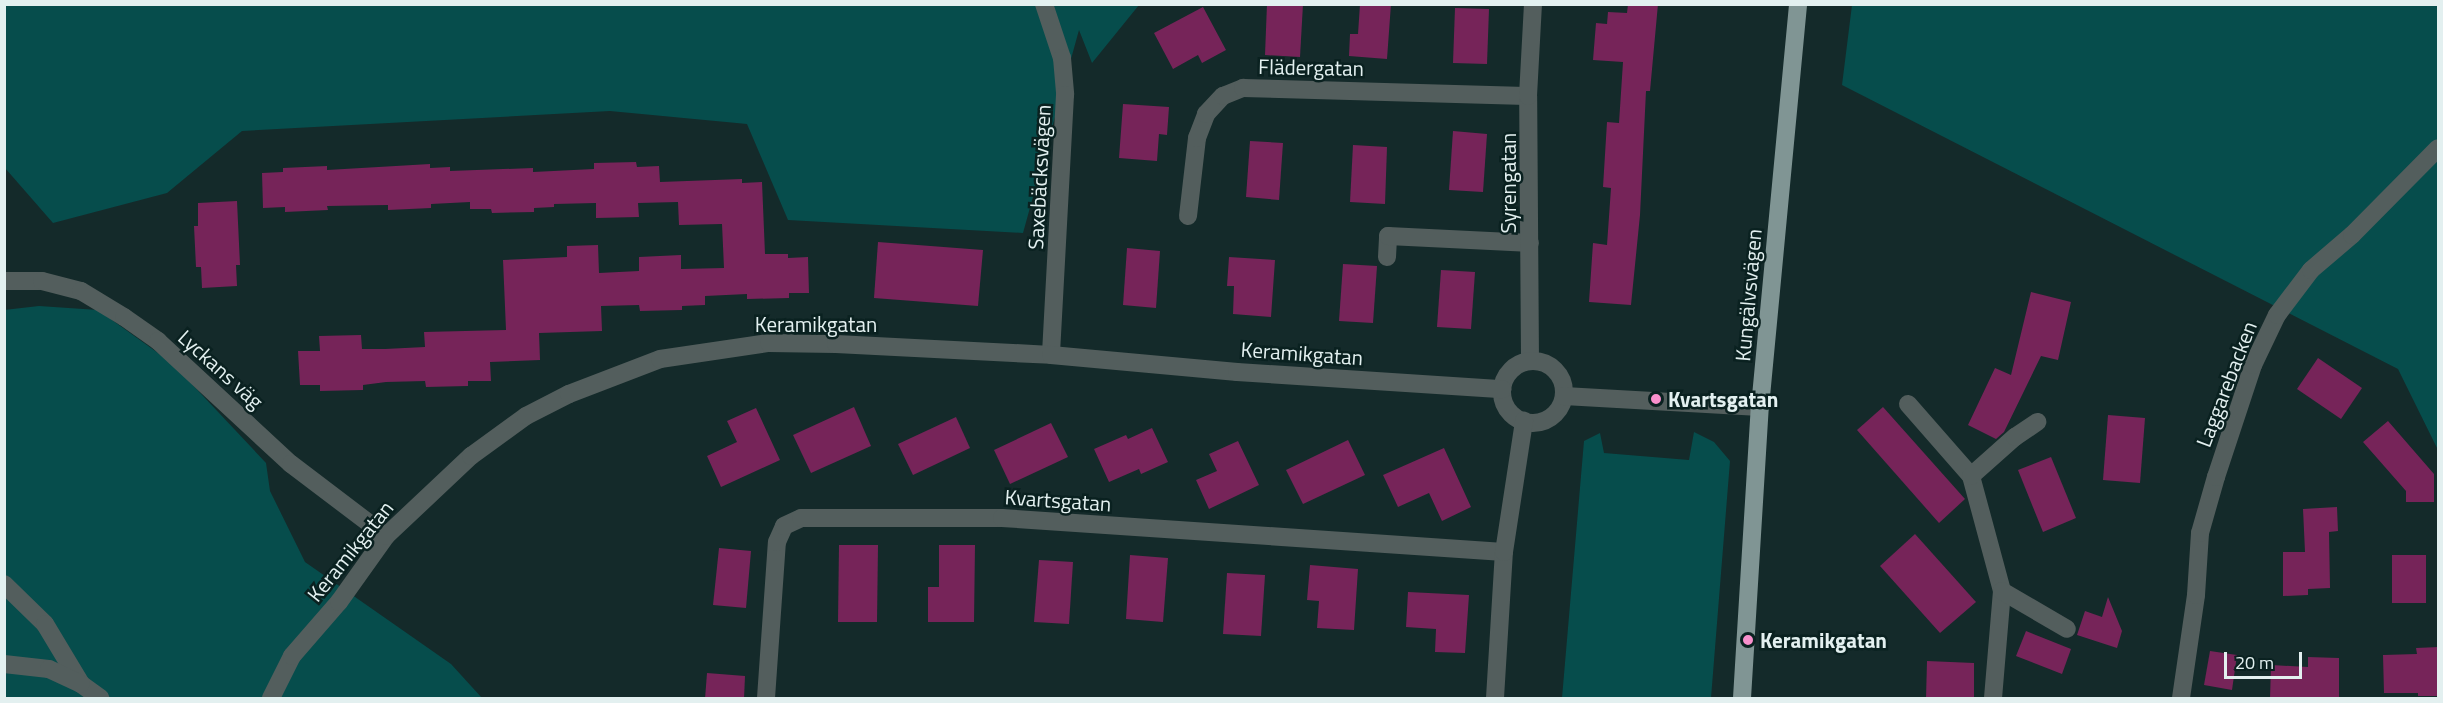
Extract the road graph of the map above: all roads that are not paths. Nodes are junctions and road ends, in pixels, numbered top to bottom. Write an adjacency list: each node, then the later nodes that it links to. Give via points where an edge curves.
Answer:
1 (1044, 4): 10 (street, Saxebäcksvägen, via 1062,58 1065,95)
2 (1533, 4): 4 (street, Syrengatan)
3 (1798, 4): 15 (main road, Kungälvsvägen)
4 (1528, 96): 6 (street, Flädergatan, via 1243,88 1223,96 1206,114 1197,138); 7 (street, Syrengatan)
5 (2439, 148): 32 (street, Laggarebacken, via 2311,270 2277,315 2253,364 2200,533 2196,596)
6 (1188, 216)
7 (1530, 243): 8 (street, via 1388,236); 11 (street, Syrengatan)
8 (1387, 257)
9 (4, 280): 19 (street, Lyckans väg, via 42,281 81,291 124,318 158,341 291,464)
10 (1050, 355): 12 (street, Keramikgatan); 19 (street, Keramikgatan, via 769,343 660,359 569,394 516,422 436,486)
11 (1530, 361): 12 (street, via 1510,371); 13 (street, via 1553,368 1560,376)
12 (1502, 389): 16 (street, via 1506,407)
13 (1564, 396): 15 (street); 16 (street, via 1562,405 1549,418)
14 (1908, 404): 18 (street)
15 (1760, 407): 30 (main road, Kungälvsvägen)
16 (1524, 421): 20 (street)
17 (2037, 422): 18 (street)
18 (1971, 476): 22 (street)
19 (386, 536): 27 (street, Keramikgatan, via 339,602 292,656)
20 (1504, 552): 28 (street, Kvartsgatan, via 1002,518 801,518 784,526 777,542); 29 (street)
21 (4, 585): 25 (street, via 45,624)
22 (2002, 591): 23 (street); 31 (street)
23 (2067, 629)
24 (4, 664): 25 (street, via 49,669)
25 (81, 684): 26 (street)
26 (100, 699)
27 (271, 699)
28 (766, 699)
29 (1495, 699)
30 (1742, 699)
31 (1993, 699)
32 (2181, 699)

